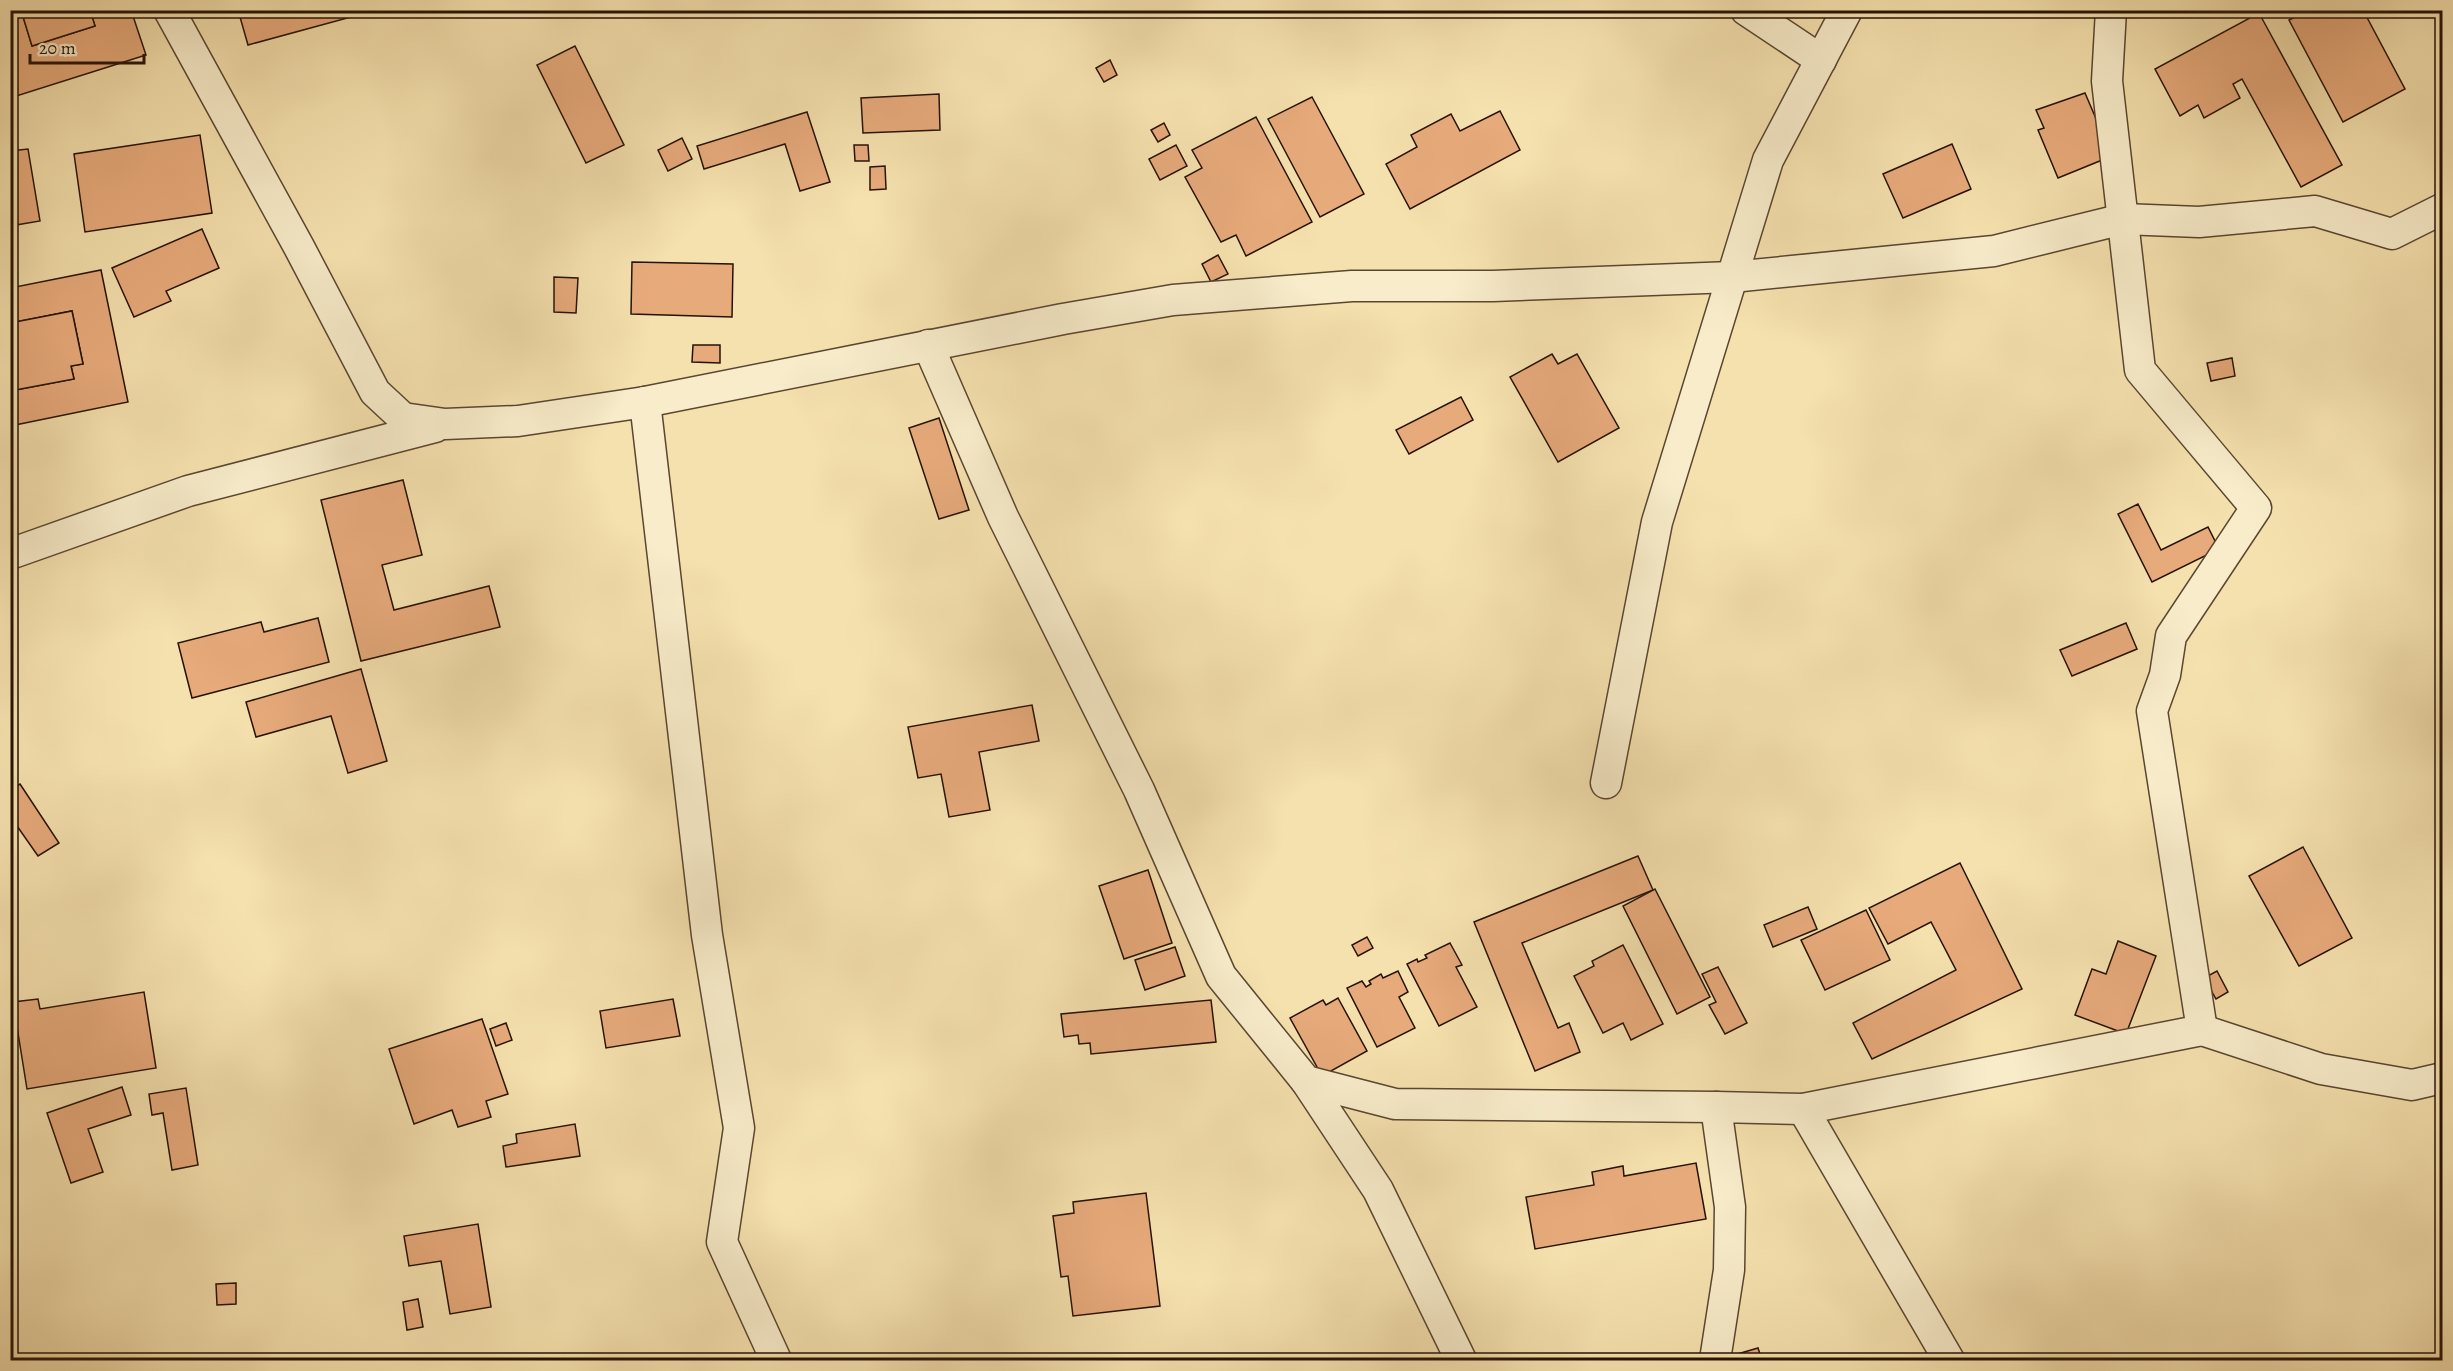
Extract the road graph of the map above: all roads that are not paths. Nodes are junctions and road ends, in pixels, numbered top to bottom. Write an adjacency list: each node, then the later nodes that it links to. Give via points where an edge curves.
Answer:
1 (169, 10): 11 (street, via 375,392 403,418)
2 (1746, 10): 5 (street)
3 (1847, 10): 5 (street)
4 (2111, 10): 7 (street, via 2108,81)
5 (1821, 60): 8 (street, via 1768,160)
6 (2442, 209): 7 (street, via 2392,234 2315,211 2199,222)
7 (2123, 219): 8 (street, via 1994,251); 14 (street, via 2140,370 2256,508 2171,636 2165,675 2152,711)
8 (1732, 277): 9 (street, via 1493,286 1352,286 1173,300); 13 (street, via 1656,522)
9 (928, 345): 10 (street); 16 (street, via 1003,517 1139,790 1221,976)
10 (645, 402): 11 (street, via 518,421); 19 (street, via 707,935 739,1128 722,1242)
11 (445, 424): 12 (street, via 188,491)
12 (10, 555)
13 (1605, 783)
14 (2202, 1030): 15 (street, via 2321,1069 2412,1085); 18 (street)
15 (2442, 1078)
16 (1306, 1081): 17 (street, via 1395,1104); 20 (street, via 1377,1190)
17 (1716, 1107): 18 (street); 21 (street, via 1730,1207 1729,1270)
18 (1803, 1109): 22 (street)
19 (776, 1360)
20 (1461, 1360)
21 (1715, 1360)
22 (1949, 1360)

